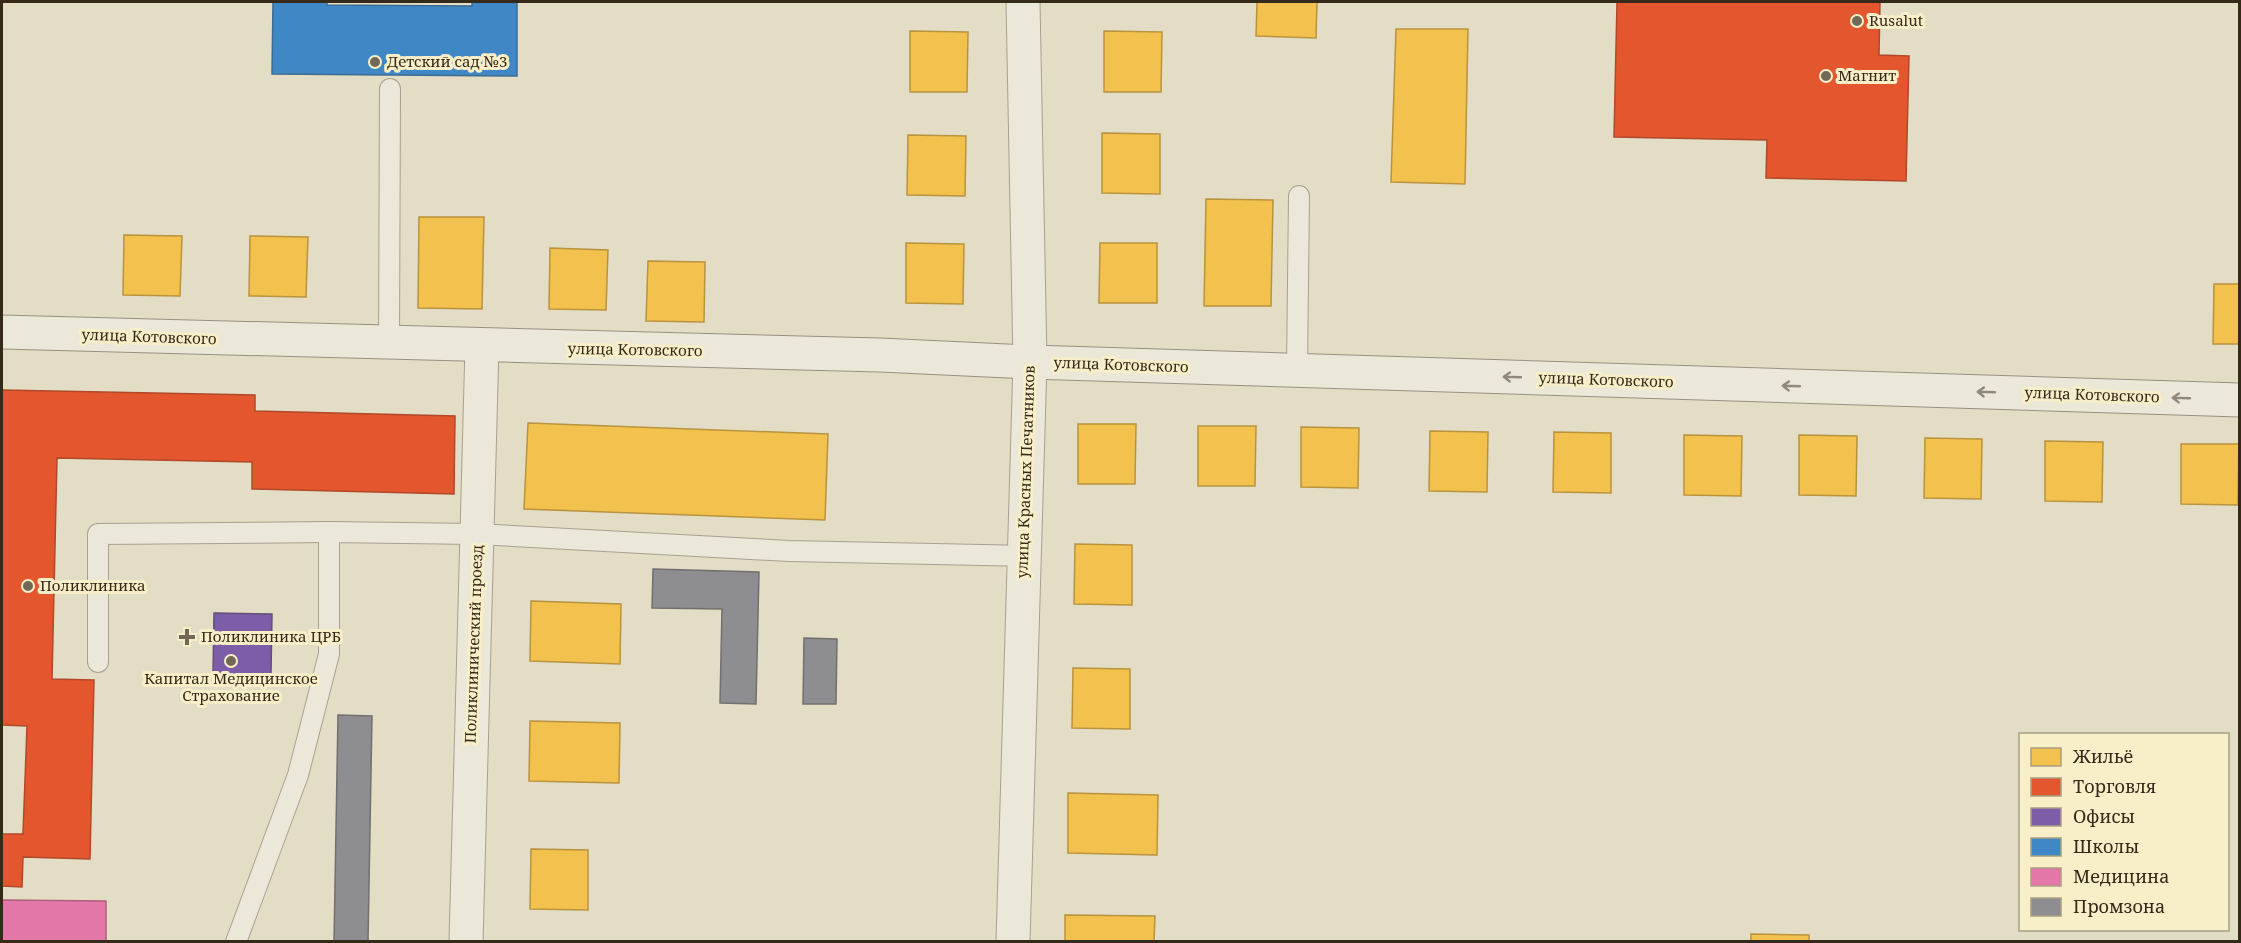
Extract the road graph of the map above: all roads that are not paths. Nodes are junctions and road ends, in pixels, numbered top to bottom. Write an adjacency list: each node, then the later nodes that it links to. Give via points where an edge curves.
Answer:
1 (1023, 2): 7 (street, улица Красных Печатников)
2 (390, 89): 5 (lane)
3 (1299, 196): 8 (lane)
4 (2, 332): 5 (street, улица Котовского)
5 (389, 344): 6 (street, улица Котовского)
6 (482, 346): 7 (street, улица Котовского); 11 (street, Поликлинический проезд)
7 (1030, 362): 8 (street, улица Котовского); 12 (street, улица Красных Печатников)
8 (1297, 370): 9 (street, улица Котовского, one-way to 8)
9 (2240, 400)
10 (329, 532): 11 (lane); 13 (lane, via 98,534); 14 (lane, via 329,654 298,775)
11 (477, 534): 12 (lane, via 789,551); 15 (street, Поликлинический проезд)
12 (1024, 555): 16 (street, улица Красных Печатников)
13 (98, 662)
14 (236, 942)
15 (466, 942)
16 (1013, 942)

